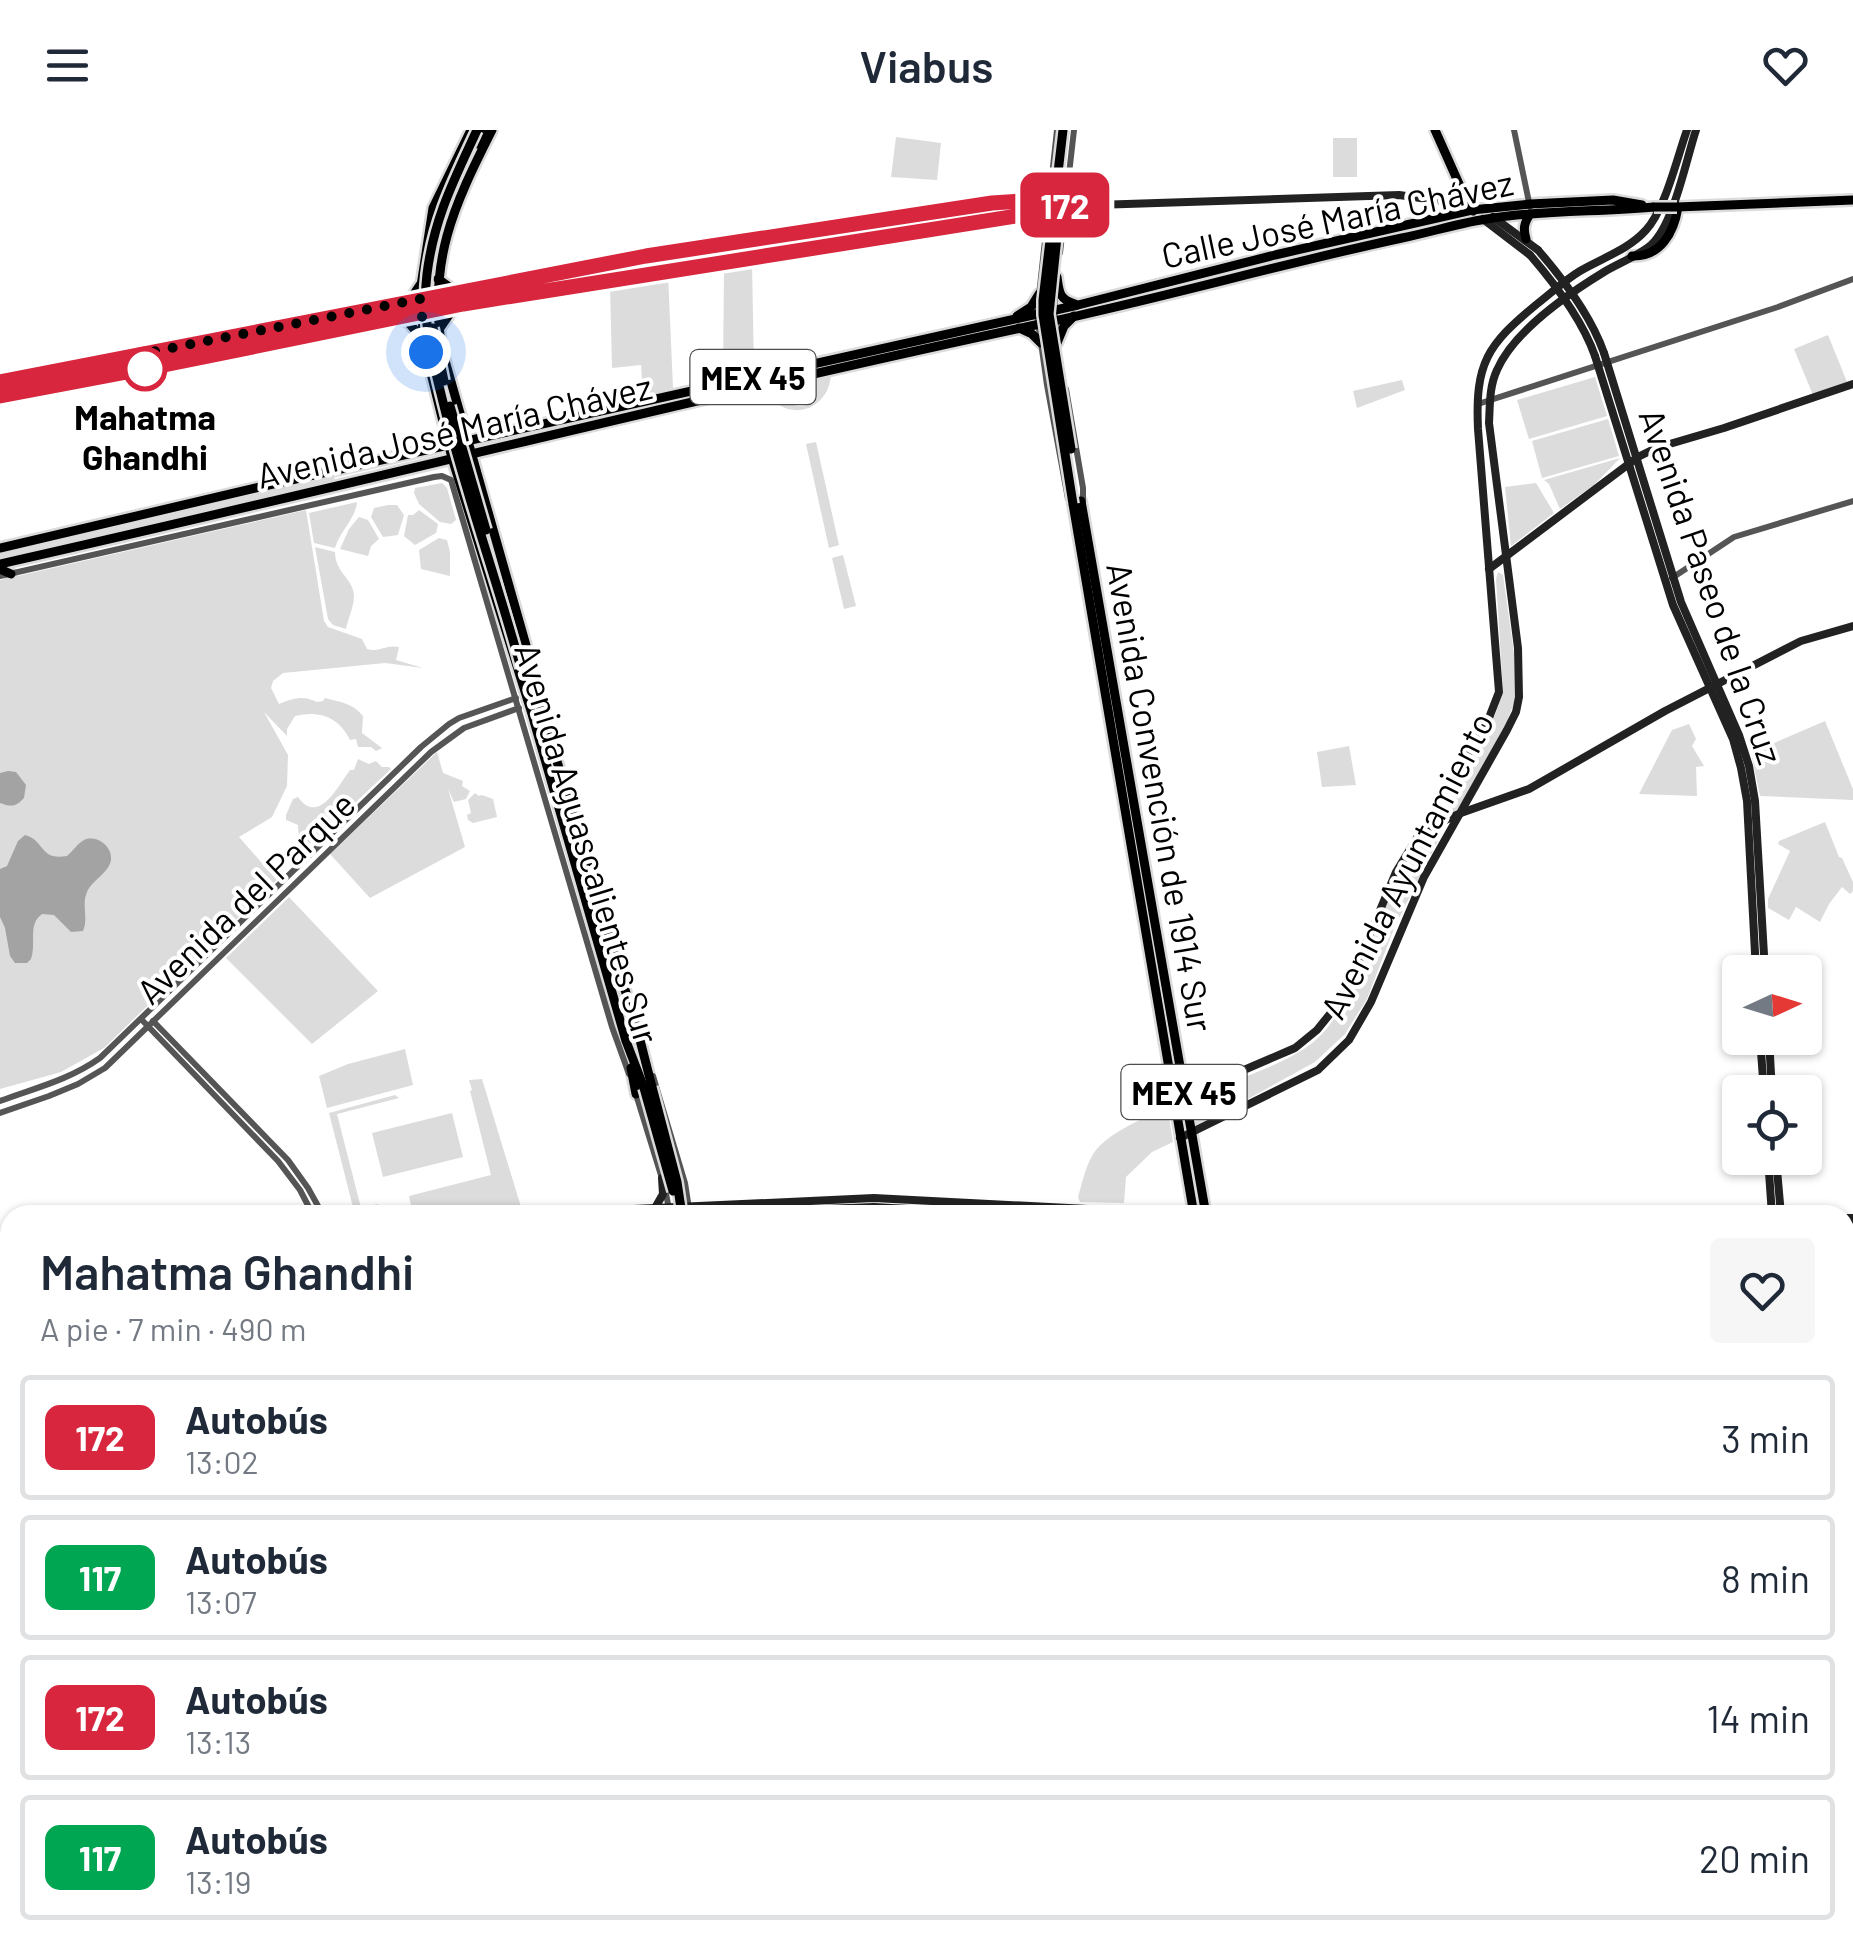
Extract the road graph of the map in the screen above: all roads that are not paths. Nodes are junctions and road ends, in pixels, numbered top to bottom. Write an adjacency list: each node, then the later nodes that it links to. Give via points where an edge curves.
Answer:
1 (482, 130): 26 (main road, Avenida Aguascalientes Sur, via 434,208); 27 (main road, Avenida Aguascalientes Sur, via 452,218); 85 (main road, Avenida Aguascalientes Sur, bridge, via 440,233 433,329); 85 (main road, Avenida Aguascalientes Sur, bridge, via 449,188 434,232 426,279 428,341 468,496)
2 (1066, 130): 7 (street, Avenida Convención de 1914 Sur); 9 (street, Avenida Convención de 1914 Sur); 70 (main road, Avenida Convención de 1914 Sur, bridge, via 1049,314)
3 (1435, 130): 14 (main road)
4 (1514, 130): 11 (street)
5 (1686, 130): 52 (main road, Avenida Ayuntamiento, via 1652,224 1508,328 1480,371)
6 (1696, 130): 20 (main road, Avenida Ayuntamiento, via 1662,230)
7 (1049, 199): 9 (main road); 12 (main road); 13 (street, Avenida Convención de 1914 Sur)
8 (1853, 200): 10 (main road, Calle José María Chávez / MEX 45)
9 (1065, 206): 13 (main road); 14 (main road, via 1399,195); 22 (street, Avenida Convención de 1914 Sur)
10 (1678, 206): 11 (main road, Calle José María Chávez / MEX 45, bridge, via 1613,200); 20 (main road, via 1666,241)
11 (1530, 209): 14 (main road, Calle José María Chávez / MEX 45); 16 (main road)
12 (944, 210): 15 (main road); 17 (main road)
13 (1048, 211): 15 (main road); 29 (street, Avenida Convención de 1914 Sur)
14 (1482, 214): 16 (main road, Avenida Paseo de la Cruz); 18 (main road, Avenida Paseo de la Cruz); 24 (main road, Calle José María Chávez / MEX 45); 30 (main road, Calle José María Chávez / MEX 45)
15 (945, 227): 21 (main road)
16 (1526, 240): 18 (main road, Avenida Paseo de la Cruz)
17 (688, 250): 19 (main road); 21 (main road, via 656,262)
18 (1534, 253): 47 (main road, Avenida Paseo de la Cruz, bridge, via 1552,266 1597,332)
19 (646, 256): 23 (main road, via 644,268); 28 (main road)
20 (1632, 256): 51 (main road, Avenida Ayuntamiento, via 1530,325 1496,370)
21 (655, 272): 23 (main road)
22 (1057, 277): 35 (main road, via 1059,295); 37 (street, Avenida Convención de 1914 Sur)
23 (608, 279): 33 (main road)
24 (1188, 279): 30 (main road, via 1163,289); 35 (main road, Calle José María Chávez / MEX 45)
25 (1853, 279): 47 (street)
26 (421, 282): 27 (main road, via 424,291); 31 (main road, Avenida Aguascalientes Sur); 32 (main road)
27 (438, 287): 28 (main road); 28 (main road); 31 (main road); 34 (main road, Avenida Aguascalientes Sur)
28 (456, 292)
29 (1039, 294): 39 (street, Avenida Convención de 1914 Sur); 40 (main road)
30 (1160, 298): 35 (main road, Calle José María Chávez / MEX 45)
31 (420, 299): 32 (main road); 36 (main road, Avenida Aguascalientes Sur)
32 (400, 303): 48 (main road)
33 (463, 304): 34 (main road); 41 (main road)
34 (438, 309): 36 (main road); 41 (main road, Avenida Aguascalientes Sur)
35 (1076, 311): 37 (main road, Calle José María Chávez / MEX 45); 44 (main road)
36 (420, 312): 38 (main road); 42 (main road, Avenida Aguascalientes Sur)
37 (1055, 316): 39 (main road, Calle José María Chávez / MEX 45); 44 (street, Avenida Convención de 1914 Sur / MEX 45)
38 (392, 318): 42 (main road, via 411,325); 50 (main road)
39 (1038, 319): 40 (main road, Avenida José María Chávez / MEX 45); 43 (street, Avenida Convención de 1914 Sur / MEX 45)
40 (1015, 323): 43 (main road); 55 (main road, Avenida José María Chávez / MEX 45); 58 (main road, Avenida José María Chávez / MEX 45)
41 (439, 330): 45 (main road, Avenida Aguascalientes Sur)
42 (423, 341): 46 (main road, Avenida Aguascalientes Sur)
43 (1040, 343): 70 (street, Avenida Convención de 1914 Sur / MEX 45, via 1068,498)
44 (1057, 343): 70 (street, Avenida Convención de 1914 Sur / MEX 45, via 1083,488)
45 (442, 350): 46 (main road, via 432,344); 54 (main road, Avenida Aguascalientes Sur)
46 (426, 352): 53 (main road, Avenida Aguascalientes Sur)
47 (1601, 360): 51 (street); 61 (main road, Avenida Paseo de la Cruz); 63 (main road, Avenida Paseo de la Cruz)
48 (0, 382)
49 (1853, 384): 61 (main road)
50 (0, 396)
51 (1490, 400): 52 (street); 76 (main road, Avenida Ayuntamiento)
52 (1477, 404): 77 (main road, Avenida Ayuntamiento)
53 (442, 421): 57 (main road, Avenida Aguascalientes Sur); 59 (main road, via 439,437)
54 (464, 426): 55 (main road); 56 (main road, Avenida Aguascalientes Sur)
55 (483, 438): 56 (main road, Avenida José María Chávez / MEX 45)
56 (468, 441): 57 (main road, Avenida José María Chávez / MEX 45); 60 (main road, Avenida Aguascalientes Sur)
57 (448, 446): 59 (main road, Avenida José María Chávez / MEX 45); 62 (main road, Avenida Aguascalientes Sur)
58 (488, 450): 60 (main road, Avenida José María Chávez / MEX 45); 66 (main road)
59 (423, 451): 65 (main road, Avenida José María Chávez / MEX 45)
60 (471, 453): 62 (main road, Avenida José María Chávez / MEX 45); 66 (main road, Avenida Aguascalientes Sur)
61 (1638, 457): 63 (main road); 80 (main road, Avenida Paseo de la Cruz)
62 (452, 458): 64 (main road, Avenida José María Chávez / MEX 45); 67 (main road, Avenida Aguascalientes Sur)
63 (1629, 464): 76 (main road); 80 (main road, Avenida Paseo de la Cruz)
64 (422, 467): 67 (main road, via 446,468); 68 (main road, Avenida José María Chávez / MEX 45)
65 (346, 469): 68 (main road); 74 (main road, Avenida José María Chávez / MEX 45)
66 (476, 470): 72 (main road, Avenida Aguascalientes Sur)
67 (457, 485): 68 (street, Avenida José María Chávez, via 439,476); 71 (main road, Avenida Aguascalientes Sur); 81 (street, Avenida Aguascalientes Sur)
68 (329, 493): 78 (main road, Avenida José María Chávez / MEX 45)
69 (1853, 501): 80 (street, via 1734,537)
70 (1078, 505): 101 (main road, Avenida Convención de 1914 Sur / MEX 45); 102 (main road, Avenida Convención de 1914 Sur / MEX 45)
71 (469, 515): 72 (main road, via 480,508); 79 (main road, Avenida Aguascalientes Sur)
72 (491, 519): 85 (main road, Avenida Aguascalientes Sur, via 529,656)
73 (66, 521): 74 (main road)
74 (43, 538): 75 (main road, Avenida José María Chávez / MEX 45)
75 (0, 548)
76 (1505, 557): 77 (main road); 91 (main road, Avenida Ayuntamiento, via 1519,697)
77 (1489, 569): 93 (main road, Avenida Ayuntamiento, via 1499,692)
78 (3, 570)
79 (486, 571): 81 (main road); 83 (main road, Avenida Aguascalientes Sur)
80 (1669, 579): 86 (main road, Avenida Paseo de la Cruz, via 1673,605)
81 (483, 586): 82 (street, Avenida Aguascalientes Sur)
82 (486, 600): 83 (main road); 87 (street, Avenida Aguascalientes Sur)
83 (502, 620): 89 (main road, Avenida Aguascalientes Sur)
84 (1853, 626): 86 (main road, via 1801,642)
85 (525, 668): 89 (main road, Avenida Aguascalientes Sur); 99 (main road, Avenida Aguascalientes Sur)
86 (1713, 686): 91 (main road, via 1529,789); 95 (main road, Avenida Paseo de la Cruz, via 1747,801); 96 (main road, Avenida Paseo de la Cruz, via 1740,735 1752,783)
87 (516, 698): 88 (street, Avenida Aguascalientes Sur); 97 (street, Avenida del Parque, via 448,724 421,747)
88 (519, 708): 92 (street, Avenida Aguascalientes Sur); 98 (street, Avenida del Parque, via 464,728 431,752)
89 (532, 714): 90 (main road, Avenida Aguascalientes Sur)
90 (556, 802): 92 (main road); 94 (main road, Avenida Aguascalientes Sur)
91 (1461, 814): 93 (main road); 105 (main road, Avenida Ayuntamiento, via 1424,877 1349,1040 1322,1068)
92 (550, 815): 94 (street, Avenida Aguascalientes Sur)
93 (1423, 830): 101 (main road, Avenida Ayuntamiento, via 1408,844 1350,982 1317,1030 1295,1048)
94 (581, 900): 100 (main road, Avenida Aguascalientes Sur); 100 (street, Avenida Aguascalientes Sur, via 612,1027)
95 (1755, 955)
96 (1764, 955)
97 (143, 1017): 98 (street); 103 (street, Avenida del Parque, via 80,1072)
98 (151, 1024): 104 (street, Avenida del Parque, via 105,1068); 112 (street, via 278,1162); 113 (street, via 288,1160)
99 (640, 1040): 100 (main road, Avenida Aguascalientes Sur); 110 (street, Avenida Aguascalientes Sur)
100 (644, 1090): 109 (street, Avenida Aguascalientes Sur); 116 (main road, Avenida Aguascalientes Sur, bridge)
101 (1184, 1092): 102 (main road, Avenida Ayuntamiento); 105 (main road, Avenida Convención de 1914 Sur / MEX 45)
102 (1173, 1096): 106 (main road, Avenida Convención de 1914 Sur / MEX 45)
103 (0, 1101)
104 (0, 1113)
105 (1192, 1133): 106 (main road, Avenida Ayuntamiento); 122 (main road, Avenida Convención de 1914 Sur / MEX 45)
106 (1180, 1138): 121 (main road, Avenida Convención de 1914 Sur / MEX 45)
107 (1769, 1175): 123 (main road)
108 (1777, 1175): 124 (main road)
109 (664, 1183): 110 (street, via 672,1193); 114 (main road); 115 (street, Avenida Aguascalientes Sur)
110 (685, 1183): 117 (street, Avenida Aguascalientes Sur)
111 (901, 1200): 118 (main road); 119 (main road); 120 (main road)
112 (308, 1205)
113 (317, 1205)
114 (657, 1205)
115 (676, 1205)
116 (678, 1205)
117 (681, 1205)
118 (783, 1205)
119 (876, 1205)
120 (1003, 1205)
121 (1192, 1205)
122 (1204, 1205)
123 (1771, 1205)
124 (1779, 1205)

